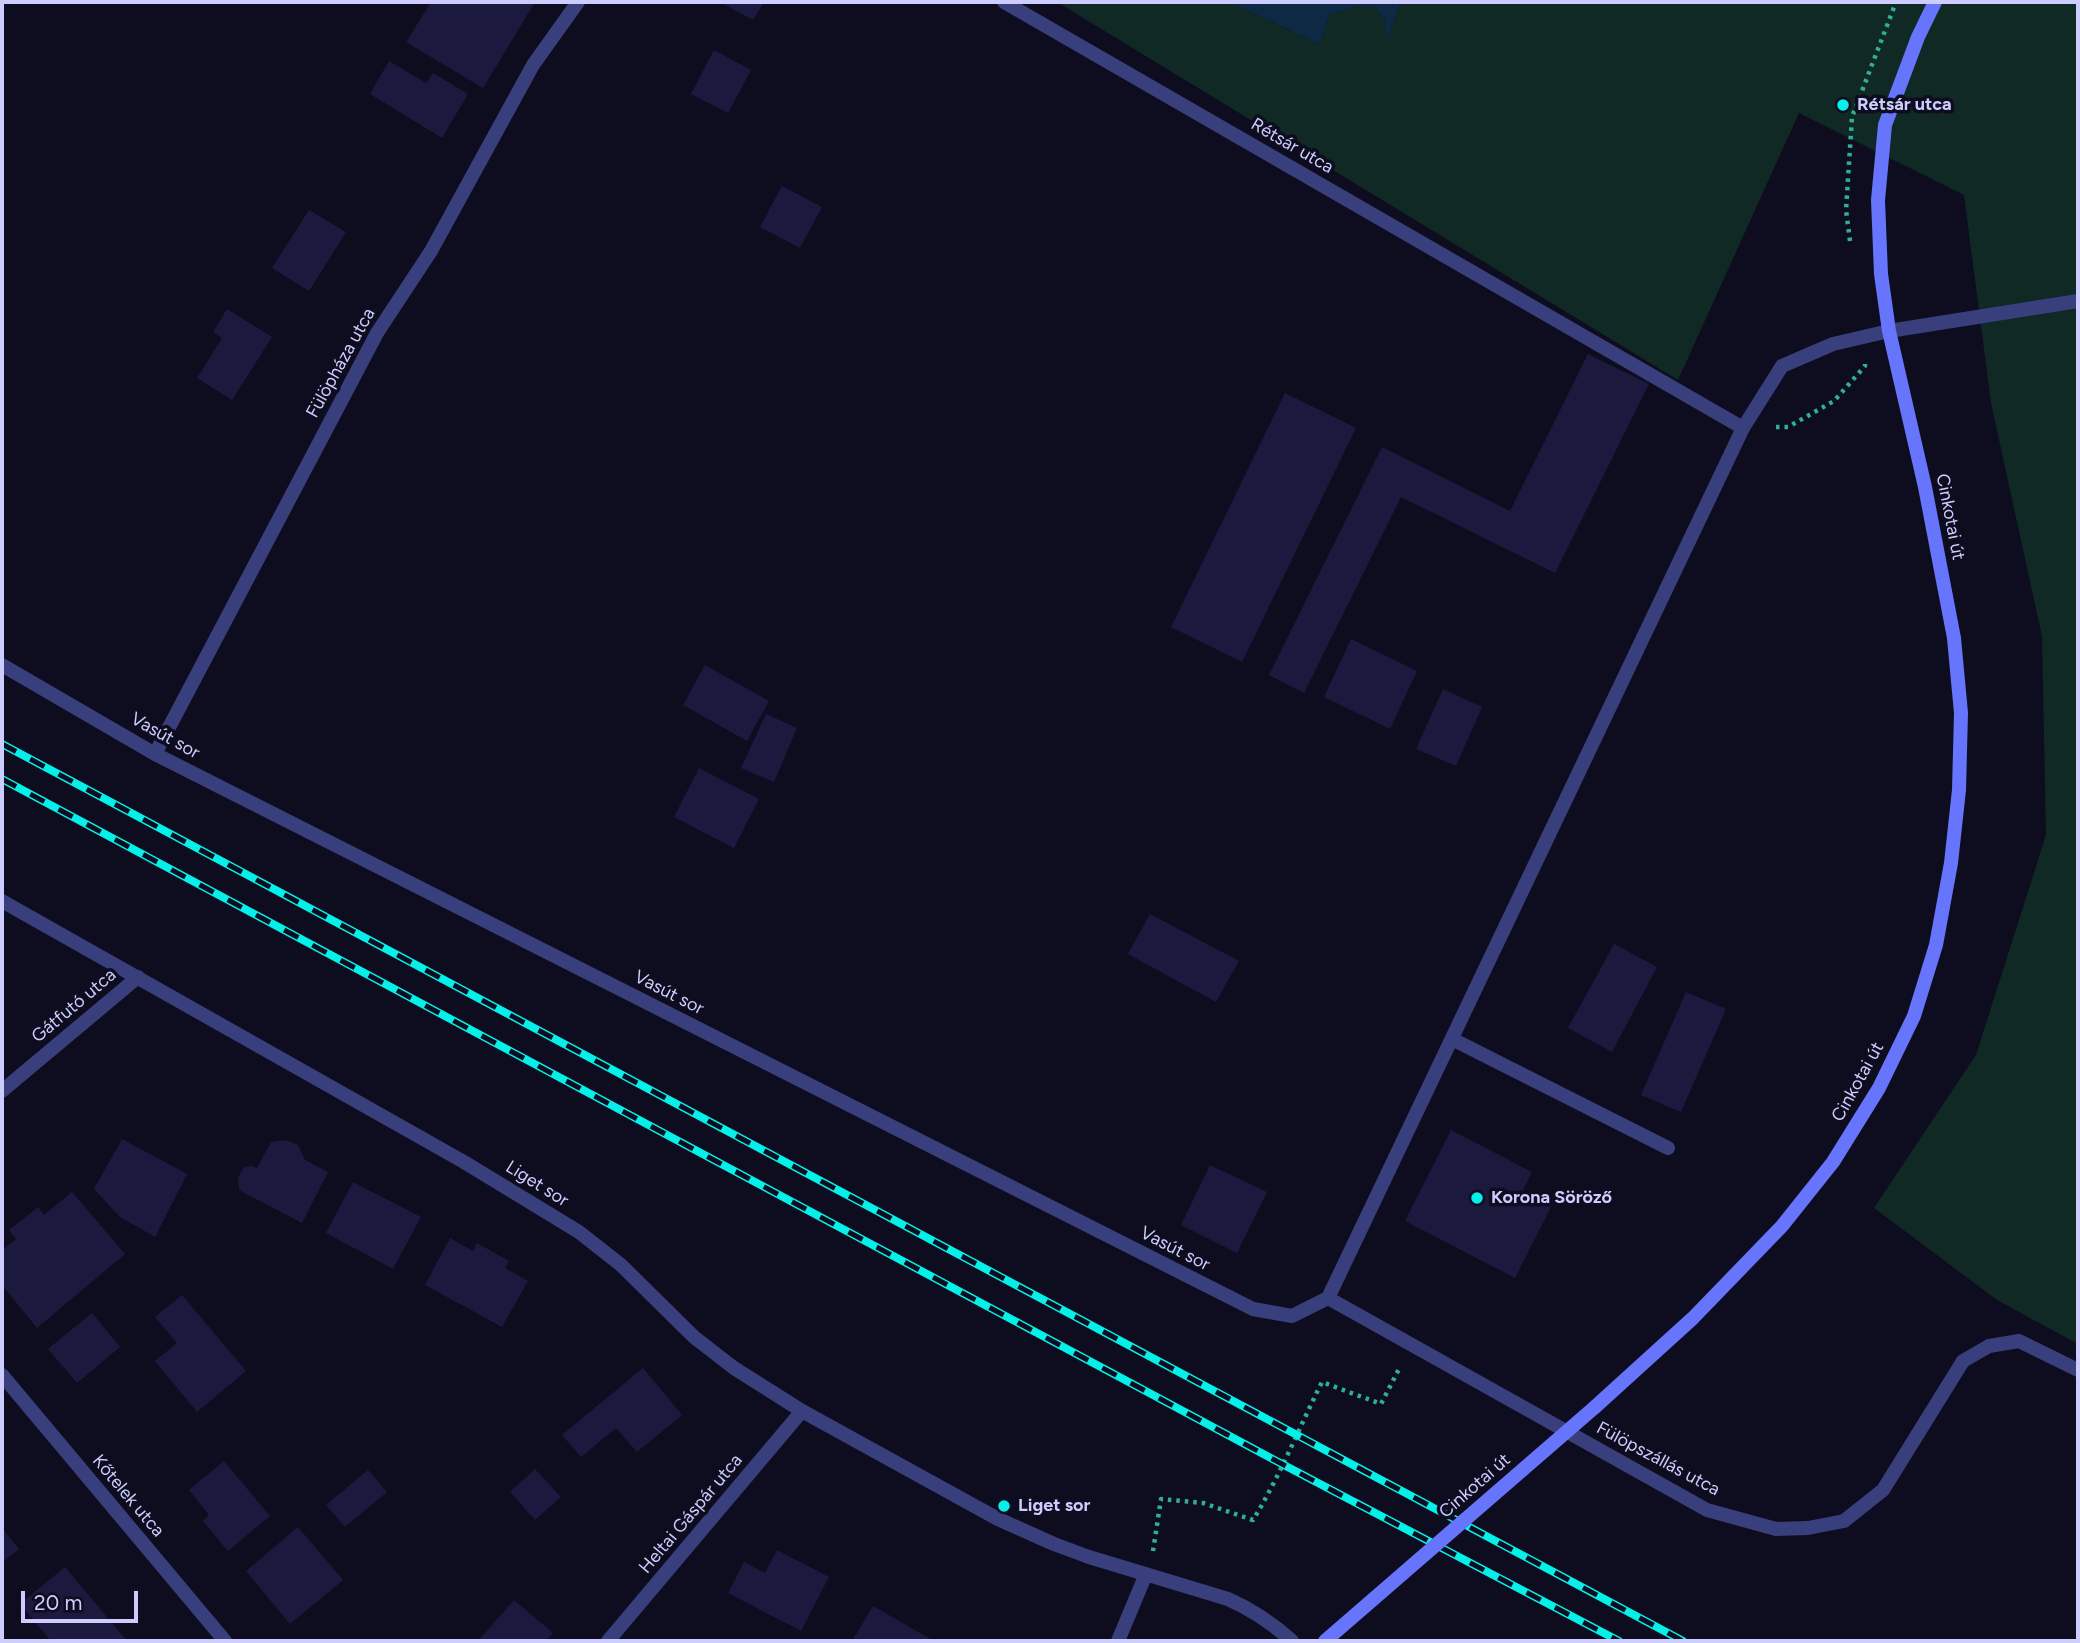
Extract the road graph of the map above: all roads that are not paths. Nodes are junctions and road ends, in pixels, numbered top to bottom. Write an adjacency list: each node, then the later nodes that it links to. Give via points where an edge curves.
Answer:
1 (578, 2): 8 (street, Fülöpháza utca, via 533,65 431,251 377,333)
2 (1004, 2): 6 (street, Rétsár utca)
3 (1935, 2): 5 (main road, Cinkotai út, via 1885,125 1878,200)
4 (2078, 301): 5 (street)
5 (1889, 331): 6 (street, via 1833,344 1782,366); 23 (main road, Cinkotai út, bridge, via 1954,638 1961,713 1951,863 1936,945 1913,1016 1880,1088 1833,1162 1782,1226 1595,1407)
6 (1743, 428): 11 (street)
7 (2, 665): 8 (street, Vasút sor)
8 (155, 754): 14 (street, Vasút sor, via 1253,1309 1292,1316)
9 (2, 901): 10 (street, Liget sor)
10 (138, 977): 12 (street, Gátfutó utca); 17 (street, Liget sor, via 579,1232 621,1265 694,1337)
11 (1452, 1039): 13 (street); 14 (street)
12 (2, 1091)
13 (1668, 1148)
14 (1328, 1297): 15 (street, Fülöpszállás utca, via 1707,1510 1776,1528 1844,1521 1883,1490 1964,1361 1989,1346 2019,1341)
15 (2078, 1370)
16 (2, 1375): 19 (street, Kőtelek utca)
17 (802, 1411): 18 (street, Liget sor, via 998,1519 1054,1544); 20 (street, Heltai Gáspár utca)
18 (1149, 1567): 21 (street); 22 (street, Liget sor, via 1249,1608)
19 (225, 1641)
20 (608, 1641)
21 (1118, 1641)
22 (1292, 1641)
23 (1325, 1641)

